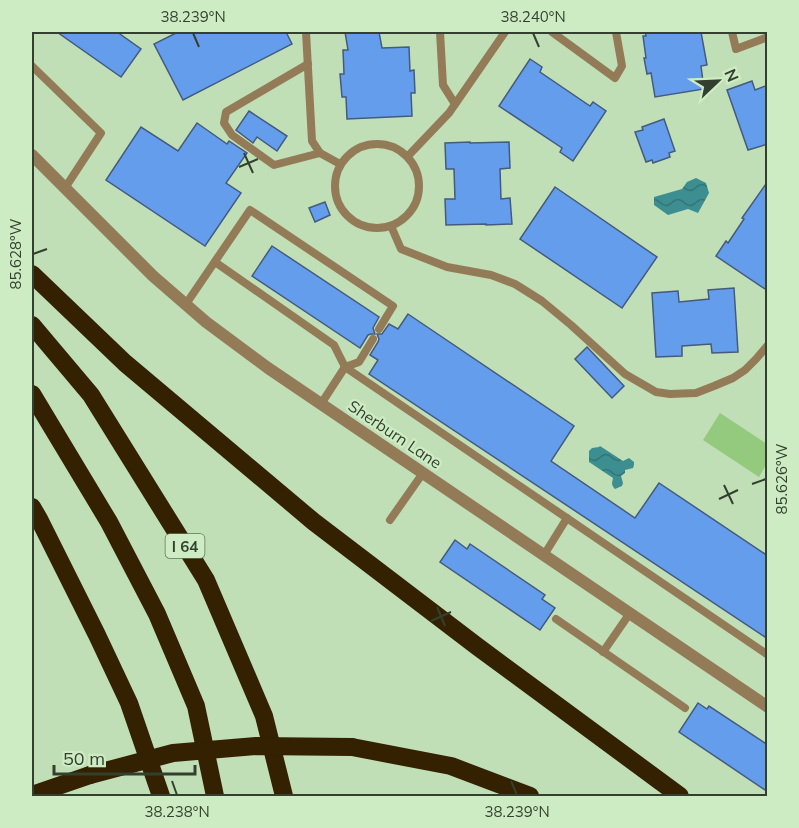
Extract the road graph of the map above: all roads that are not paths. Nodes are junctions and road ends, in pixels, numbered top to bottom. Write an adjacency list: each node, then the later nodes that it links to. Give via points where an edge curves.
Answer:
1 (306, 32): 8 (lane)
2 (440, 32): 10 (lane, via 443,85)
3 (504, 32): 10 (lane)
4 (552, 32): 5 (lane, via 615,78 622,66)
5 (616, 32)
6 (732, 32): 7 (lane, via 736,49)
7 (768, 37)
8 (308, 64): 11 (lane, via 312,141); 11 (lane, via 226,112 224,123 232,135 274,165)
9 (32, 66): 15 (lane, via 101,133)
10 (455, 104): 13 (lane)
11 (320, 153): 14 (lane)
12 (32, 155): 15 (street, Sherburn Lane)
13 (408, 156): 14 (lane, via 398,148 372,143 359,147); 16 (lane, via 420,182 419,196 404,220)
14 (340, 164): 16 (lane, via 335,189 344,213 366,227)
15 (65, 188): 19 (street, Sherburn Lane)
16 (391, 226): 23 (lane, via 401,249 447,267 491,275 542,301 625,375 656,392 696,393 714,386 745,370)
17 (215, 262): 19 (lane); 21 (lane, via 250,210 393,306); 24 (lane, via 334,345)
18 (32, 274): 43 (highway, via 125,363 314,522)
19 (186, 304): 26 (street, Sherburn Lane)
20 (32, 325): 41 (highway, I 64, via 91,395 206,580 264,717)
21 (379, 329)
22 (373, 339): 24 (lane, via 358,362)
23 (768, 345)
24 (345, 367): 26 (lane); 29 (lane)
25 (32, 394): 40 (highway, via 109,522 157,614 196,706)
26 (321, 404): 27 (street, Sherburn Lane)
27 (423, 473): 30 (lane); 31 (street, Sherburn Lane)
28 (32, 507): 39 (highway, via 129,703)
29 (567, 518): 31 (lane); 35 (lane)
30 (390, 520)
31 (544, 555): 32 (street, Sherburn Lane)
32 (630, 613): 34 (lane); 36 (street, Sherburn Lane)
33 (556, 619): 34 (lane)
34 (603, 652): 37 (lane)
35 (768, 655)
36 (768, 707)
37 (685, 708)
38 (32, 795): 42 (highway, bridge, via 173,753 256,746 352,747 451,766)
39 (161, 796)
40 (215, 796)
41 (284, 796)
42 (530, 796)
43 (680, 796)

